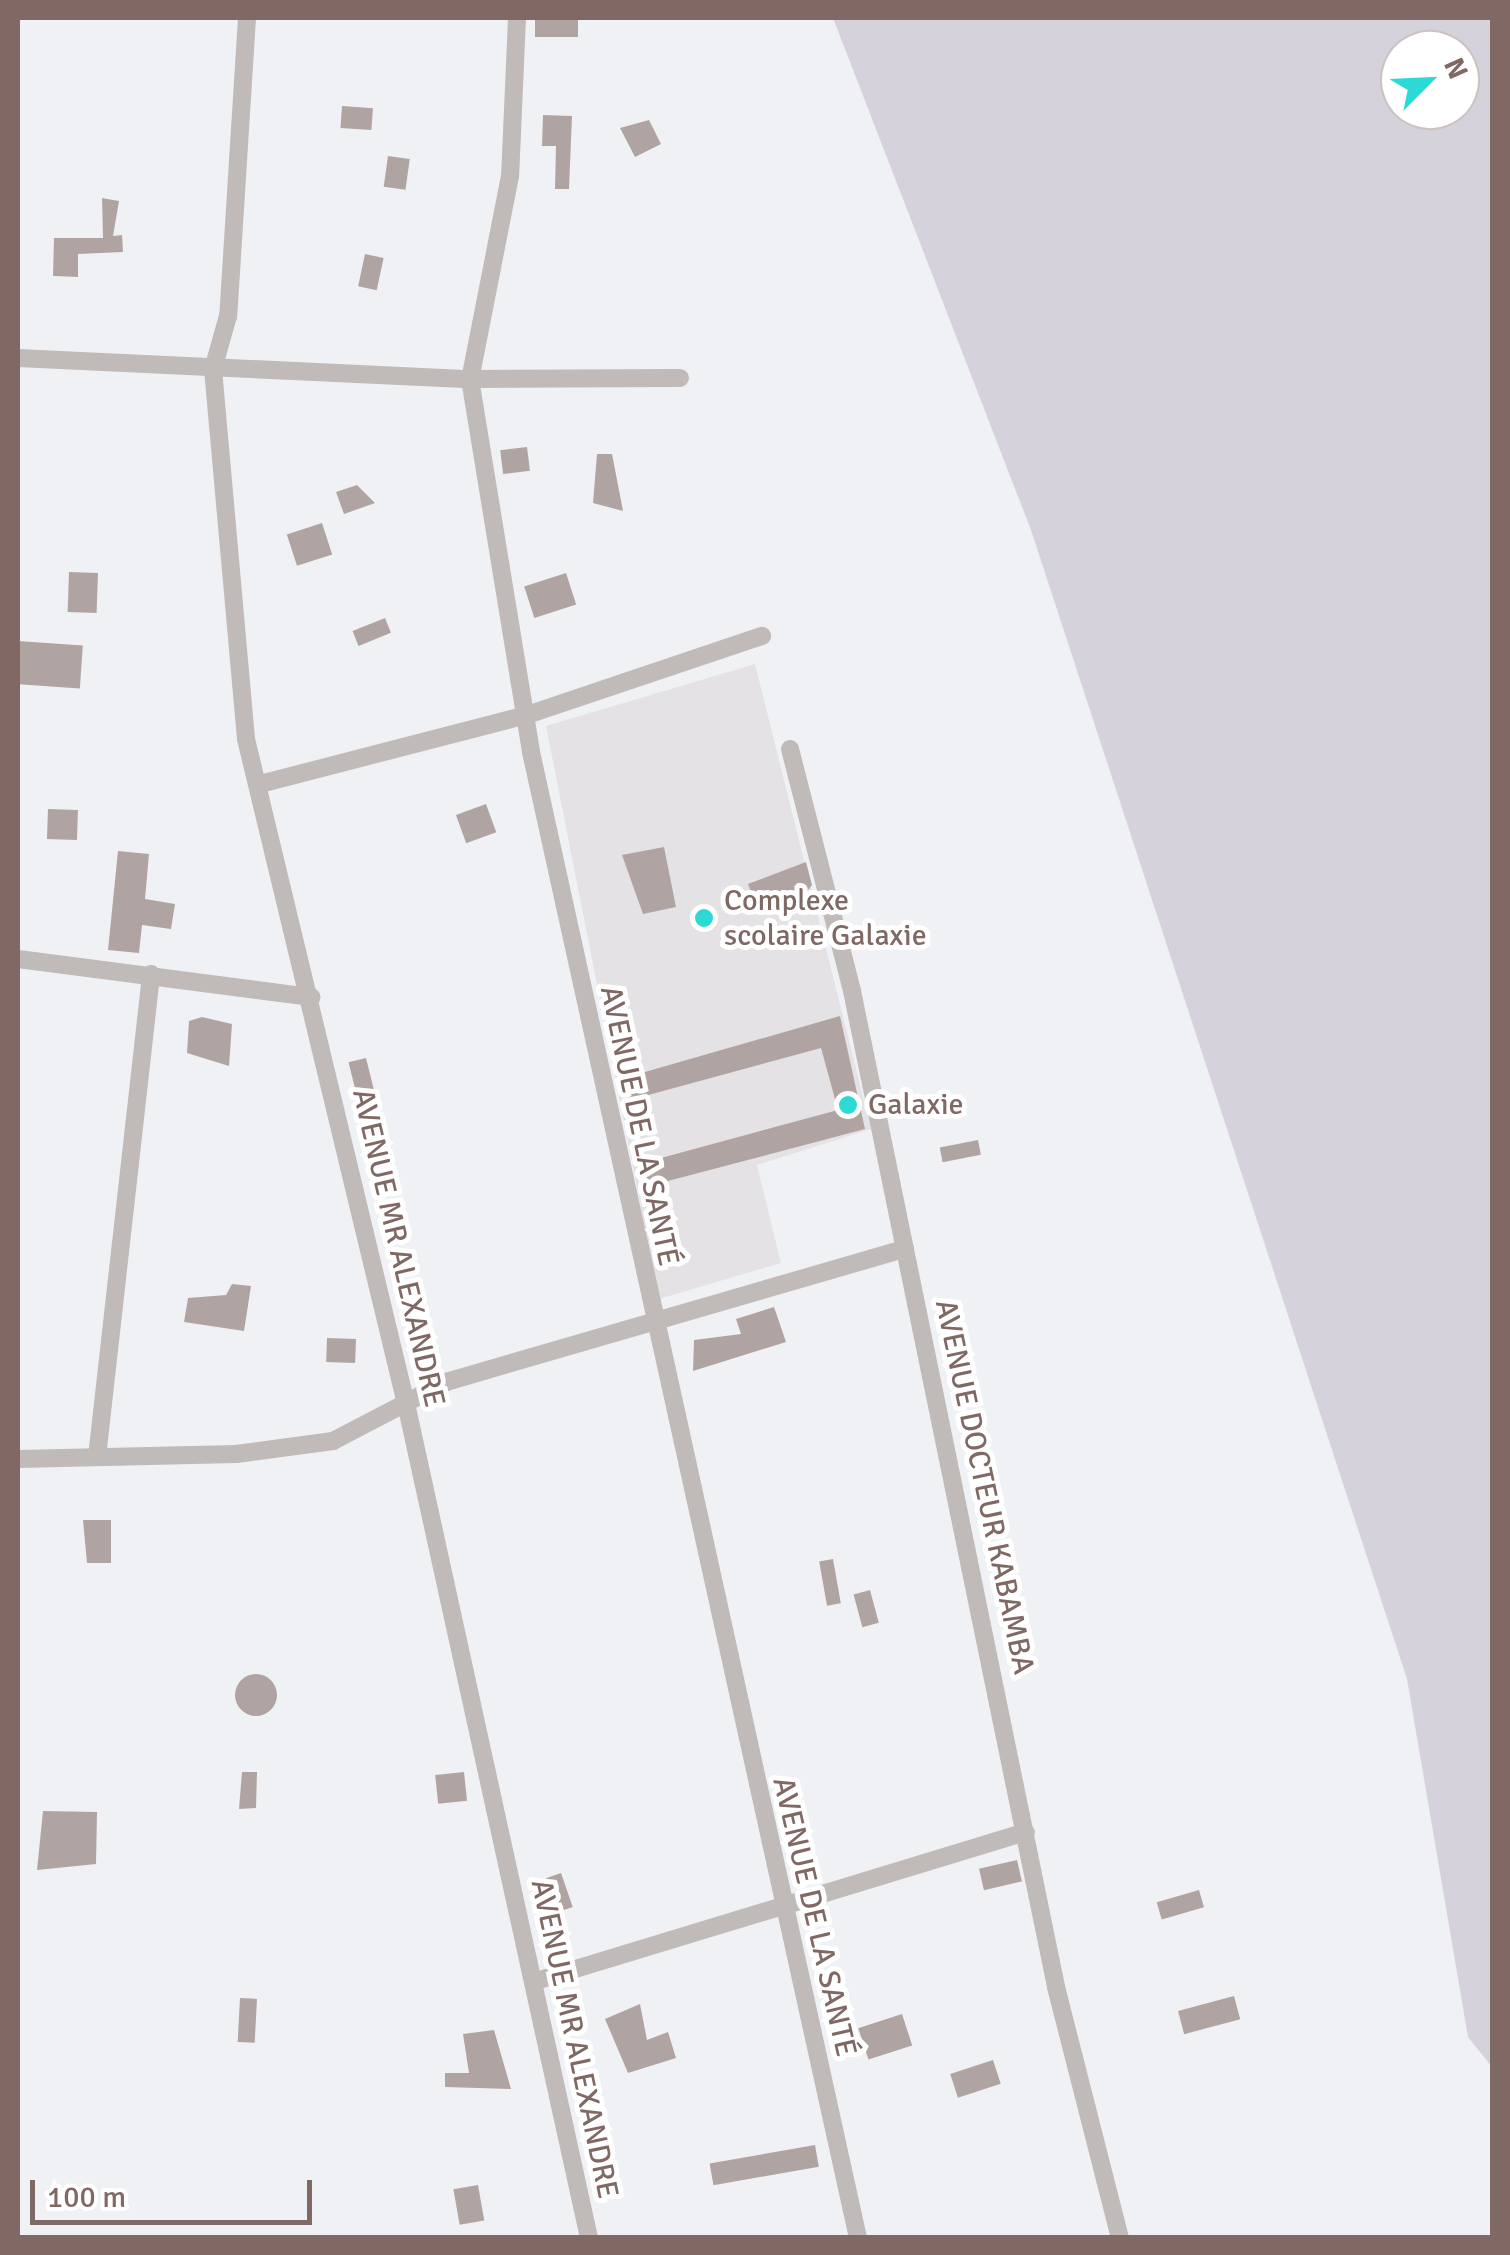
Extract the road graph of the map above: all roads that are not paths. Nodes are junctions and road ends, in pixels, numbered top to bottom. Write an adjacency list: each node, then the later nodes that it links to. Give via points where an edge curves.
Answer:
1 (247, 18): 4 (street, via 228,316)
2 (517, 18): 6 (street, AVENUE DE LA SANTÉ, via 510,176)
3 (18, 358): 4 (street)
4 (213, 369): 6 (street); 10 (street, AVENUE MR ALEXANDRE, via 239,683)
5 (680, 378): 6 (street)
6 (470, 379): 8 (street, AVENUE DE LA SANTÉ)
7 (762, 636): 8 (street)
8 (527, 715): 10 (street); 15 (street, AVENUE DE LA SANTÉ)
9 (790, 749): 14 (street, AVENUE DOCTEUR KABAMBA)
10 (260, 784): 13 (street, AVENUE MR ALEXANDRE)
11 (18, 959): 12 (street)
12 (151, 974): 13 (street); 17 (street)
13 (312, 997): 16 (street, AVENUE MR ALEXANDRE)
14 (905, 1249): 15 (street); 19 (street, AVENUE DOCTEUR KABAMBA)
15 (652, 1323): 16 (street, via 446,1382); 20 (street, AVENUE DE LA SANTÉ)
16 (407, 1408): 17 (street, via 305,1446); 21 (street, AVENUE MR ALEXANDRE)
17 (97, 1457): 18 (street)
18 (18, 1459)
19 (1026, 1832): 20 (street); 24 (street, AVENUE DOCTEUR KABAMBA)
20 (785, 1912): 21 (street); 23 (street, AVENUE DE LA SANTÉ)
21 (536, 1982): 22 (street, AVENUE MR ALEXANDRE)
22 (589, 2238)
23 (858, 2238)
24 (1120, 2238)

